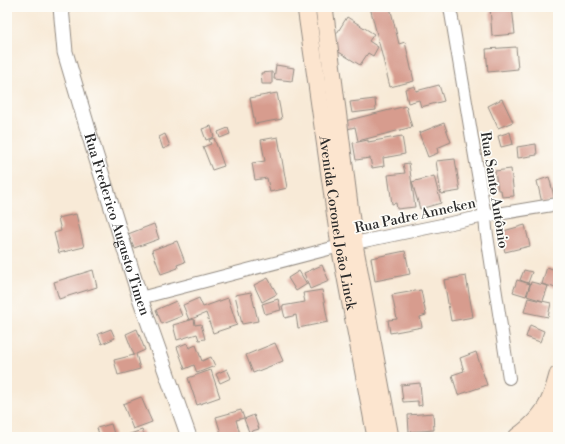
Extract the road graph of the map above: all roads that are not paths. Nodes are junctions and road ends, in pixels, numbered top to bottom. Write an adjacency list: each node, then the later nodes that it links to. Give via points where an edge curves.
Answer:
1 (62, 7): 8 (street, Rua Frederico Augusto Timen, via 65,52)
2 (306, 7): 7 (main road, Avenida Coronel João Linck)
3 (324, 7): 7 (main road, Avenida Coronel João Linck)
4 (450, 7): 6 (street, Rua Santo Antônio)
5 (558, 204): 6 (street, Rua Padre Anneken)
6 (485, 216): 7 (street, Rua Padre Anneken); 9 (street, Rua Santo Antônio)
7 (347, 245): 8 (street, Rua Padre Anneken); 12 (main road, Avenida Coronel João Linck)
8 (140, 298): 14 (street, Rua Frederico Augusto Timen)
9 (509, 378)
10 (557, 382): 13 (main road, via 551,398)
11 (558, 410): 13 (main road, via 548,425)
12 (379, 416): 15 (main road, Avenida Coronel João Linck); 16 (main road, Avenida Coronel João Linck)
13 (526, 436)
14 (188, 437)
15 (376, 437)
16 (390, 437)

